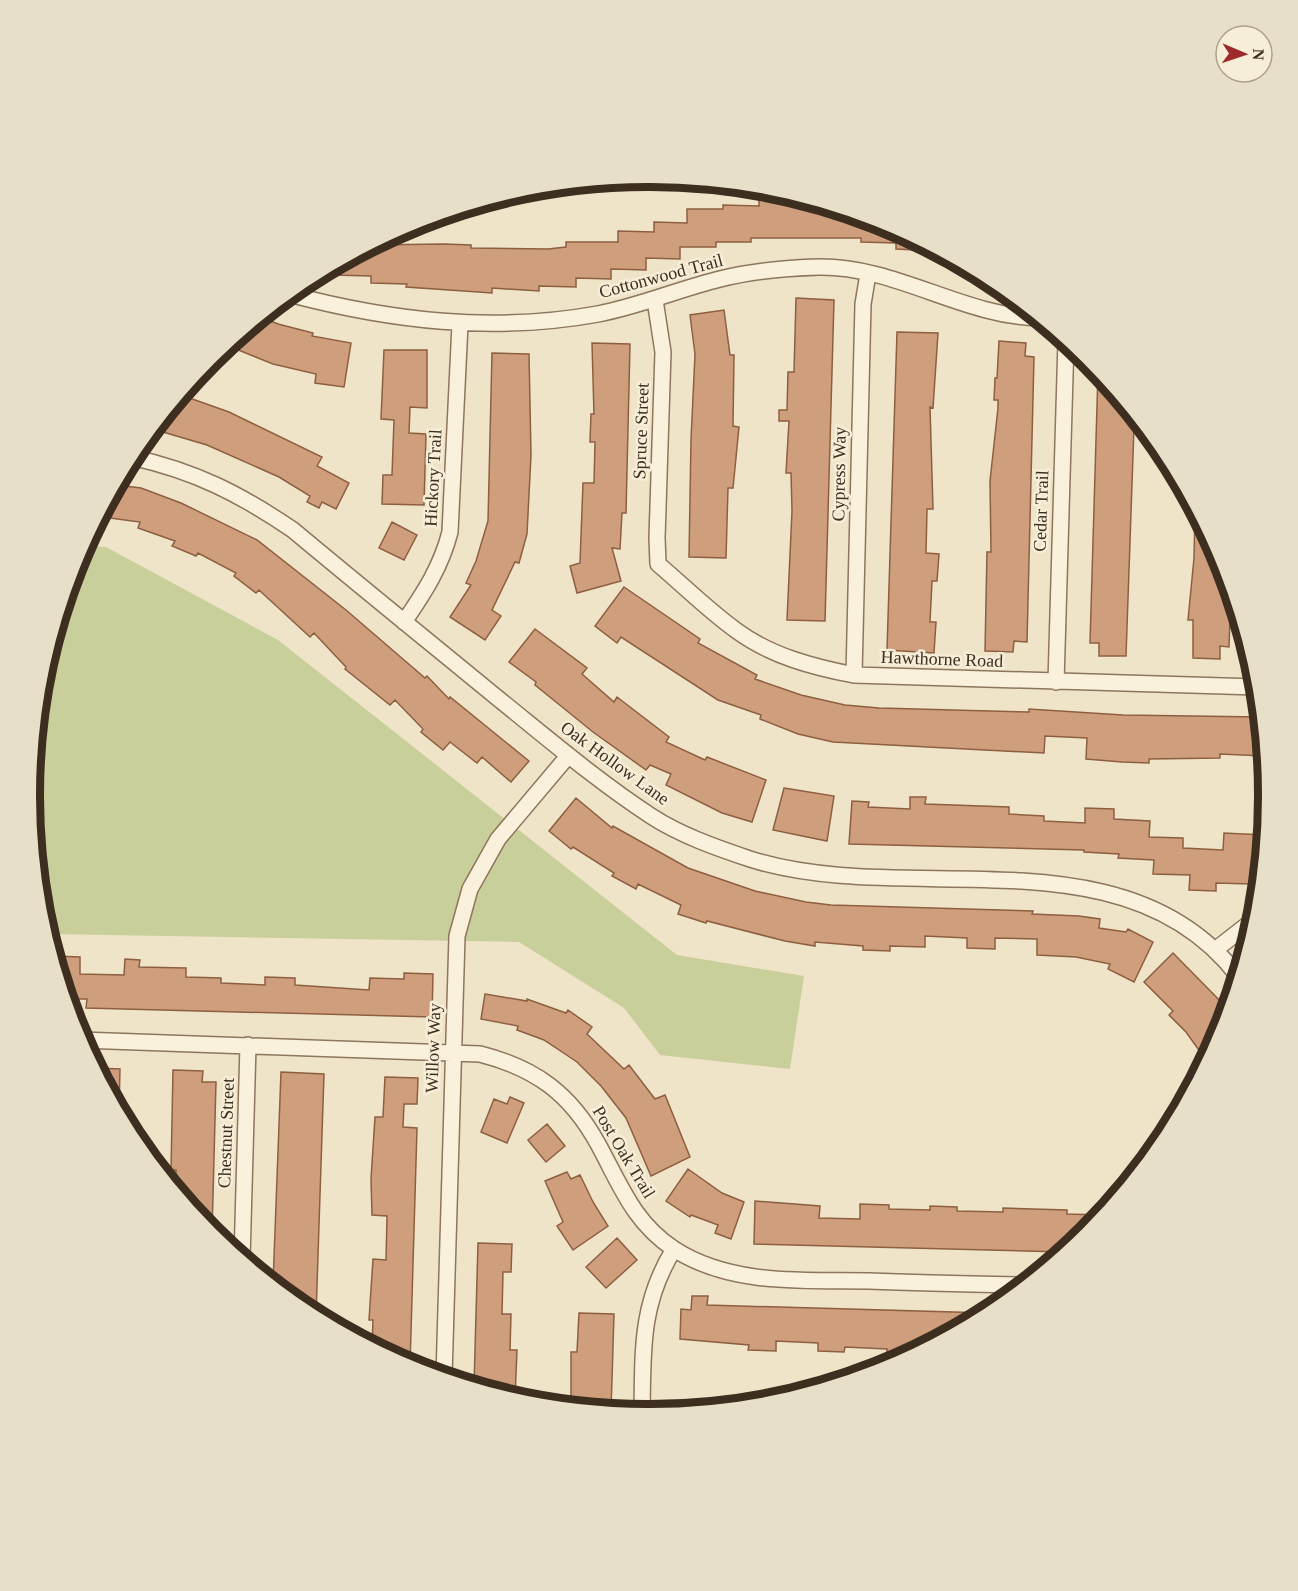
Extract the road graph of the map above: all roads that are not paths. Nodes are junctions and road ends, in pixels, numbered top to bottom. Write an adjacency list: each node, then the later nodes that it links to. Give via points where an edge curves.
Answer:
1 (868, 274): 3 (street, Cottonwood Trail, via 822,267 767,270 719,279); 4 (street, Cottonwood Trail, via 915,285 971,307); 10 (street, Cypress Way, via 862,304)
2 (302, 297): 5 (street, Cottonwood Trail, via 411,320)
3 (655, 300): 5 (street, Cottonwood Trail, via 599,314 534,323); 8 (street, Spruce Street, via 663,352)
4 (1025, 318)
5 (460, 324): 9 (street, Hickory Trail, via 450,532 443,560)
6 (1066, 353): 11 (street, Cedar Trail)
7 (141, 460): 9 (street, Oak Hollow Lane, via 204,477 248,499 293,530)
8 (658, 564): 10 (street, Hawthorne Road, via 737,632 812,667)
9 (404, 622): 13 (street, Oak Hollow Lane)
10 (854, 675): 11 (street, Hawthorne Road)
11 (1056, 682): 12 (street, Hawthorne Road)
12 (1248, 687)
13 (568, 756): 15 (street, Oak Hollow Lane, via 652,817 751,859 804,873 1084,887 1150,907); 19 (street, Willow Way, via 498,839 470,889 457,936)
14 (1243, 928): 15 (street)
15 (1215, 950): 16 (street, Oak Hollow Lane)
16 (1232, 969)
17 (92, 1040): 18 (street, Post Oak Trail)
18 (248, 1045): 19 (street, Post Oak Trail); 20 (street, Chestnut Street)
19 (453, 1052): 21 (street, Post Oak Trail, via 513,1063 547,1082 578,1112 620,1190 642,1220); 23 (street, Willow Way)
20 (242, 1248)
21 (674, 1249): 22 (street, Post Oak Trail, via 720,1270 765,1279); 24 (street, via 658,1276 648,1306)
22 (1010, 1285)
23 (444, 1369)
24 (642, 1404)

